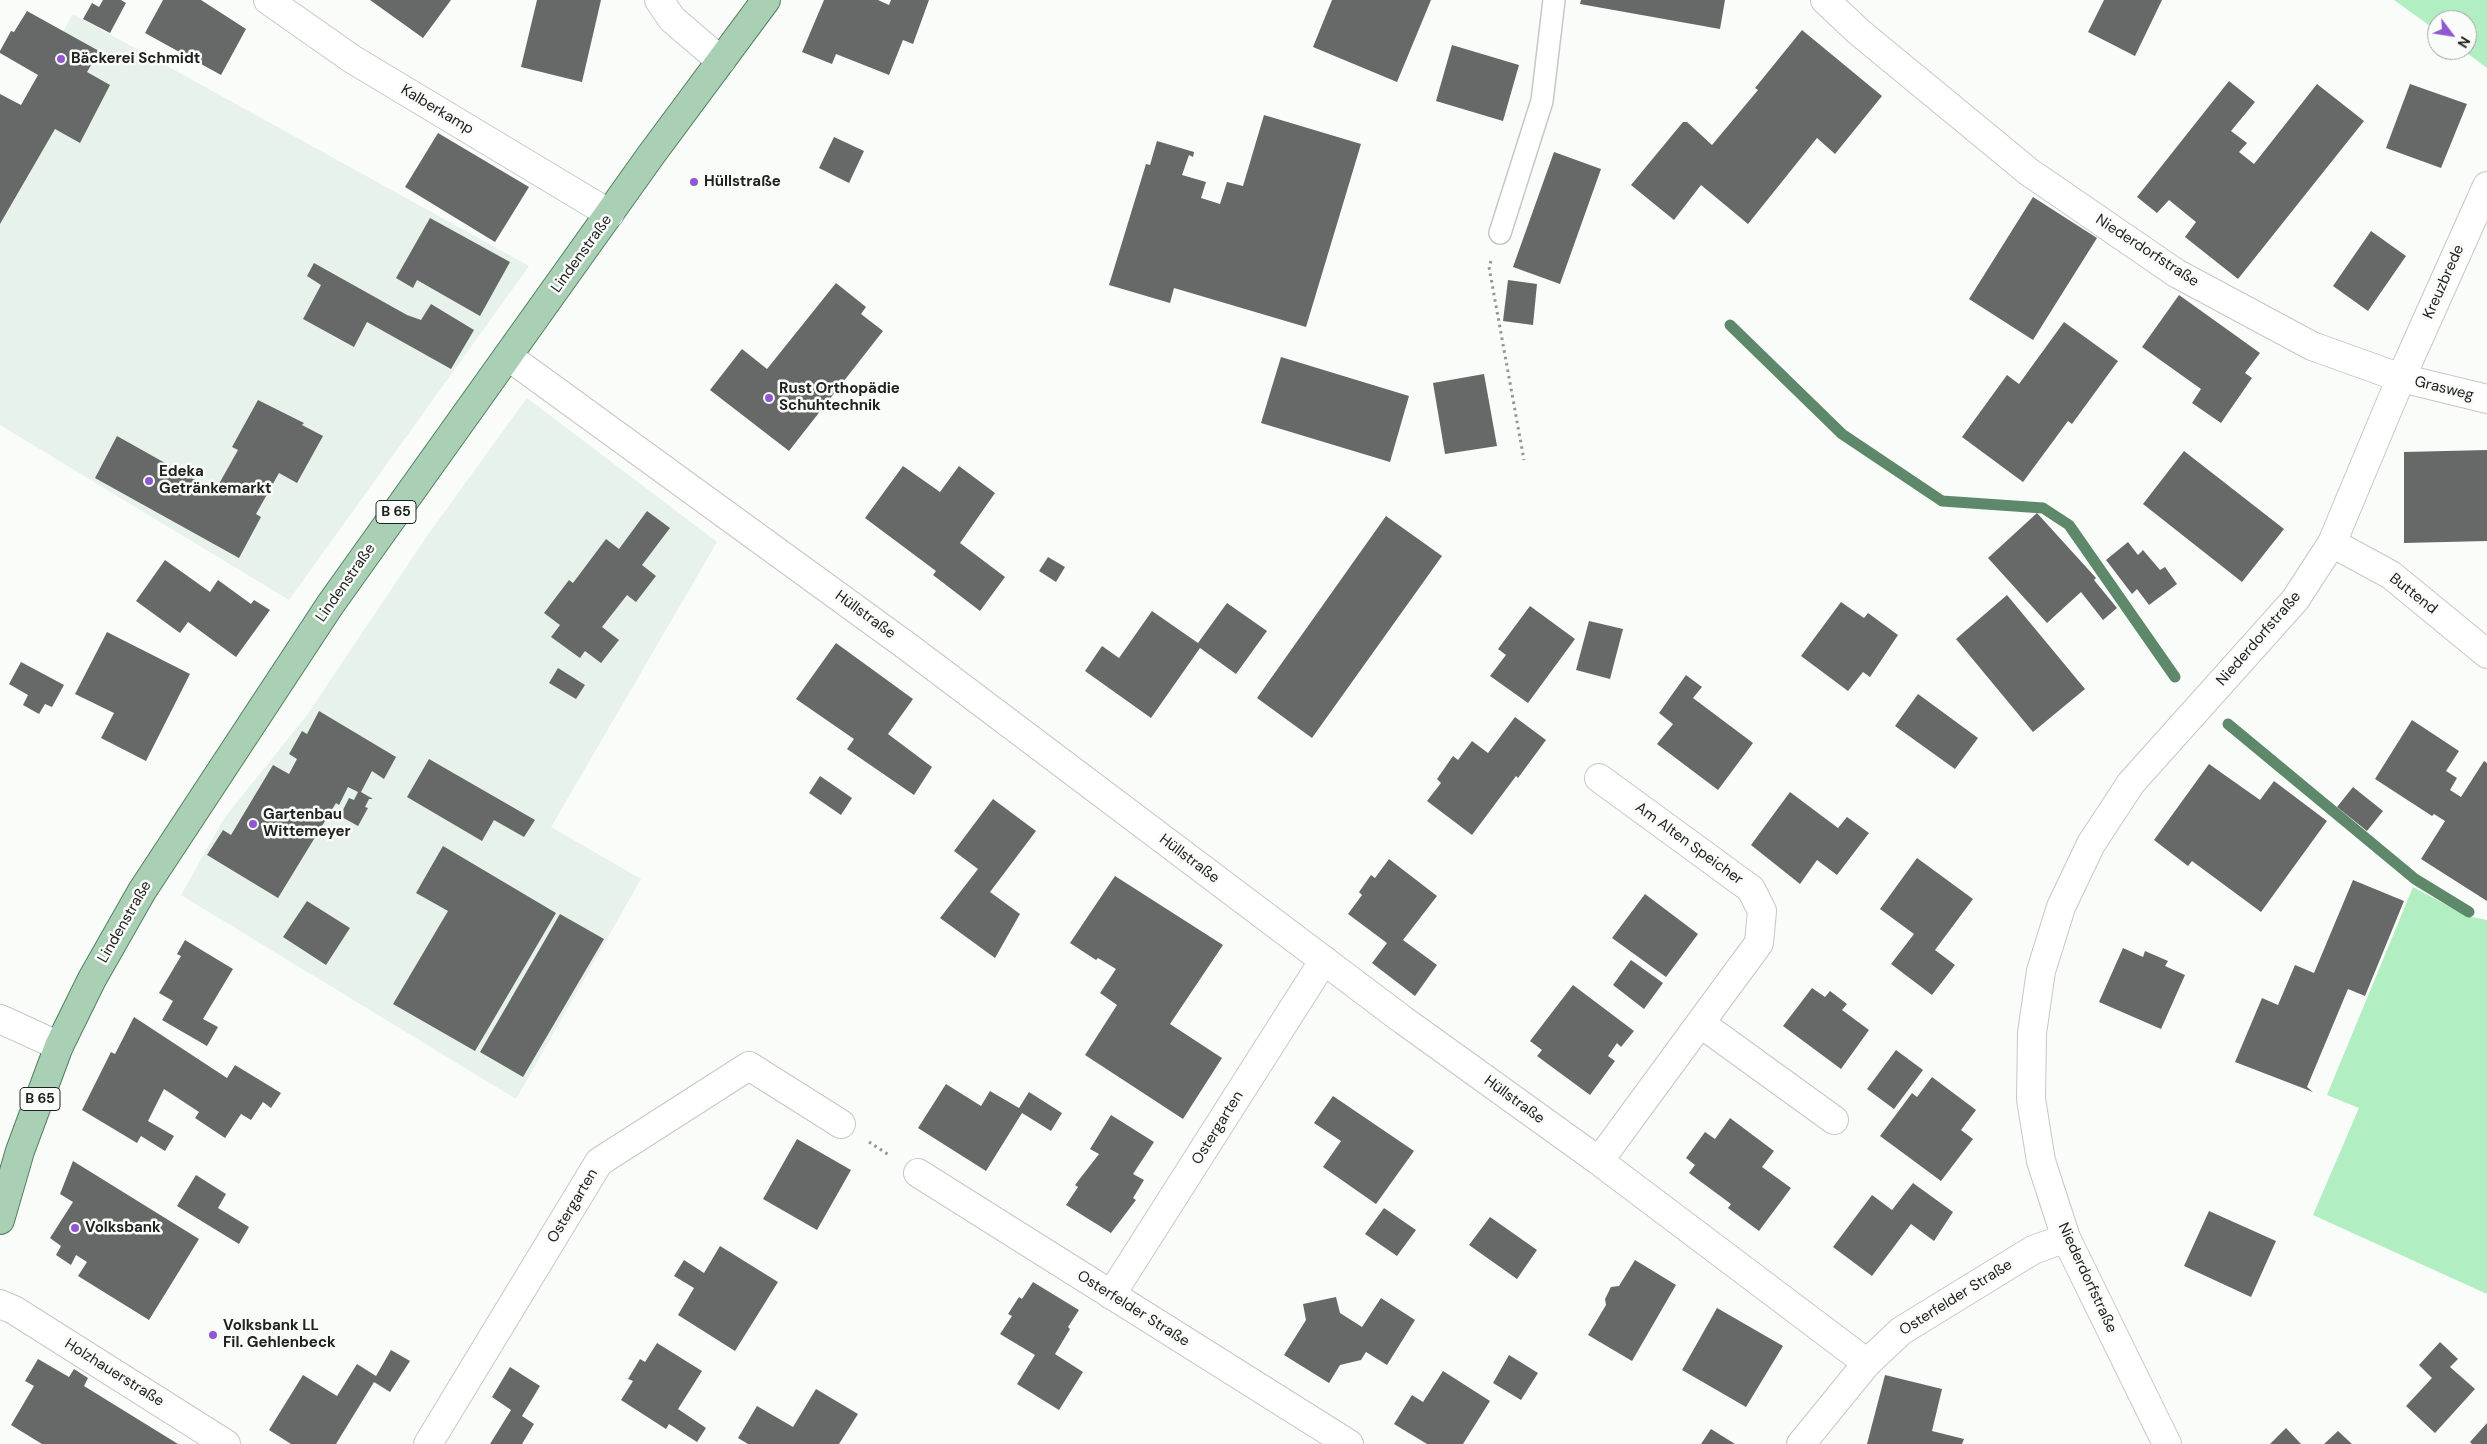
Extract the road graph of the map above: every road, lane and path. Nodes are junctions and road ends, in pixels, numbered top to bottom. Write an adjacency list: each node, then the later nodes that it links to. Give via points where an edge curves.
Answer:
1 (268, 0): 8 (street, Kalberkamp, via 352,59)
2 (659, 0): 6 (street, via 672,19)
3 (766, 0): 6 (main road, Lindenstraße / B 65)
4 (1554, 0): 9 (lane, via 1542,101)
5 (1825, 0): 11 (street, Niederdorfstraße, via 1859,32 2029,172 2176,273 2312,346)
6 (721, 61): 8 (main road, Lindenstraße / B 65)
7 (2487, 186): 11 (street, Kreuzbrede)
8 (610, 214): 10 (main road, Lindenstraße / B 65)
9 (1500, 233): 13 (path, via 1489,267)
10 (509, 357): 17 (street, Hüllstraße, via 908,647); 20 (main road, Lindenstraße / B 65, via 330,605 235,746 142,891 92,979)
11 (2400, 378): 12 (street, Grasweg); 14 (street, Niederdorfstraße)
12 (2487, 399)
13 (1524, 460)
14 (2332, 543): 15 (street, Buttend, via 2390,575); 26 (street, Niederdorfstraße, via 2296,600 2131,783 2091,844 2061,907 2041,971 2032,1033 2031,1099 2041,1161)
15 (2487, 654)
16 (1599, 778): 19 (street, Am Alten Speicher, via 1751,889 1762,911 1758,943)
17 (1324, 960): 23 (street, Hüllstraße); 27 (street, Ostergarten)
18 (0, 1019): 20 (street)
19 (1700, 1023): 21 (street); 23 (street, Am Alten Speicher)
20 (59, 1046): 25 (main road, Lindenstraße / B 65, via 20,1151)
21 (1834, 1120)
22 (841, 1124): 24 (path); 31 (street, Ostergarten, via 749,1066 599,1162)
23 (1599, 1161): 29 (street, Hüllstraße)
24 (918, 1173): 27 (street, Osterfelder Straße)
25 (0, 1220)
26 (2066, 1238): 29 (street, Osterfelder Straße, via 2033,1250 1901,1331); 34 (street, Niederdorfstraße)
27 (1111, 1295): 32 (street, Osterfelder Straße)
28 (0, 1304): 30 (street, Holzhauerstraße)
29 (1867, 1363): 33 (street, Osterfelder Straße)
30 (226, 1444)
31 (428, 1444)
32 (1349, 1444)
33 (1801, 1444)
34 (2167, 1444)

